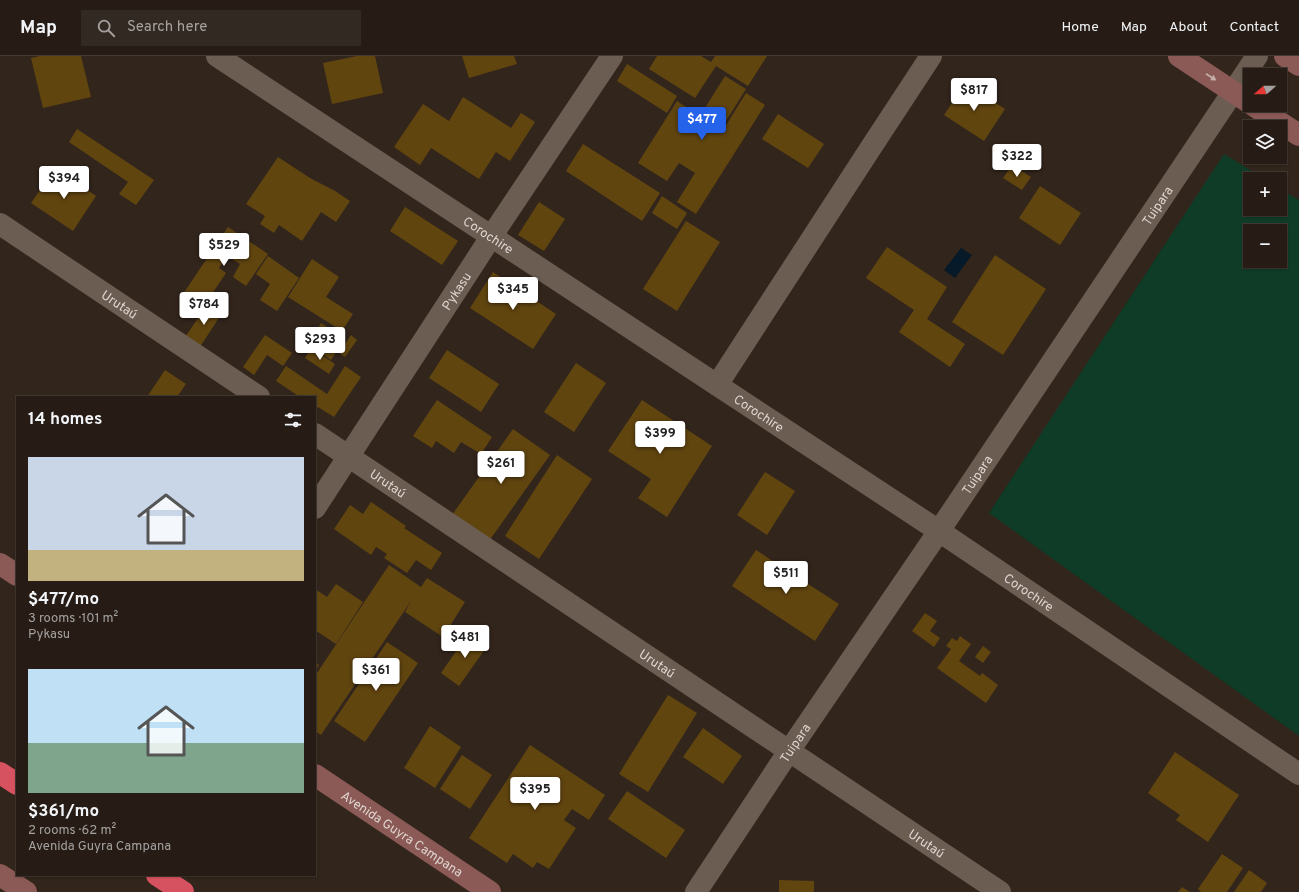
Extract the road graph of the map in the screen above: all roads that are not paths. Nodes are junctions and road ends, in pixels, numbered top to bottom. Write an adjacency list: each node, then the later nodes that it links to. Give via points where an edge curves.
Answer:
1 (217, 56): 12 (street, Corochire)
2 (612, 56): 12 (street, Pykasu)
3 (931, 56): 13 (street)
4 (1179, 56): 8 (street, one-way to 8)
5 (1257, 56): 8 (street, Tuipara)
6 (1285, 56): 7 (street)
7 (1299, 66)
8 (1242, 97): 18 (street, Tuipara)
9 (1264, 112): 10 (street)
10 (1299, 135)
11 (0, 224): 14 (street, Urutaú)
12 (491, 237): 13 (street, Corochire); 16 (street, Pykasu)
13 (717, 385): 18 (street, Corochire)
14 (258, 396)
15 (316, 435): 16 (street, Urutaú)
16 (348, 457): 17 (street, Pykasu); 21 (street, Urutaú)
17 (316, 506)
18 (939, 531): 21 (street, Tuipara); 23 (street, Corochire)
19 (0, 564): 20 (street)
20 (16, 574)
21 (789, 751): 31 (street, Tuipara); 32 (street, Urutaú)
22 (0, 773): 25 (highway)
23 (1299, 774)
24 (316, 776): 30 (street, Avenida Guyra Campana)
25 (16, 783)
26 (0, 875): 28 (street)
27 (159, 876): 29 (highway)
28 (26, 892)
29 (183, 892)
30 (490, 892)
31 (696, 892)
32 (1000, 892)

